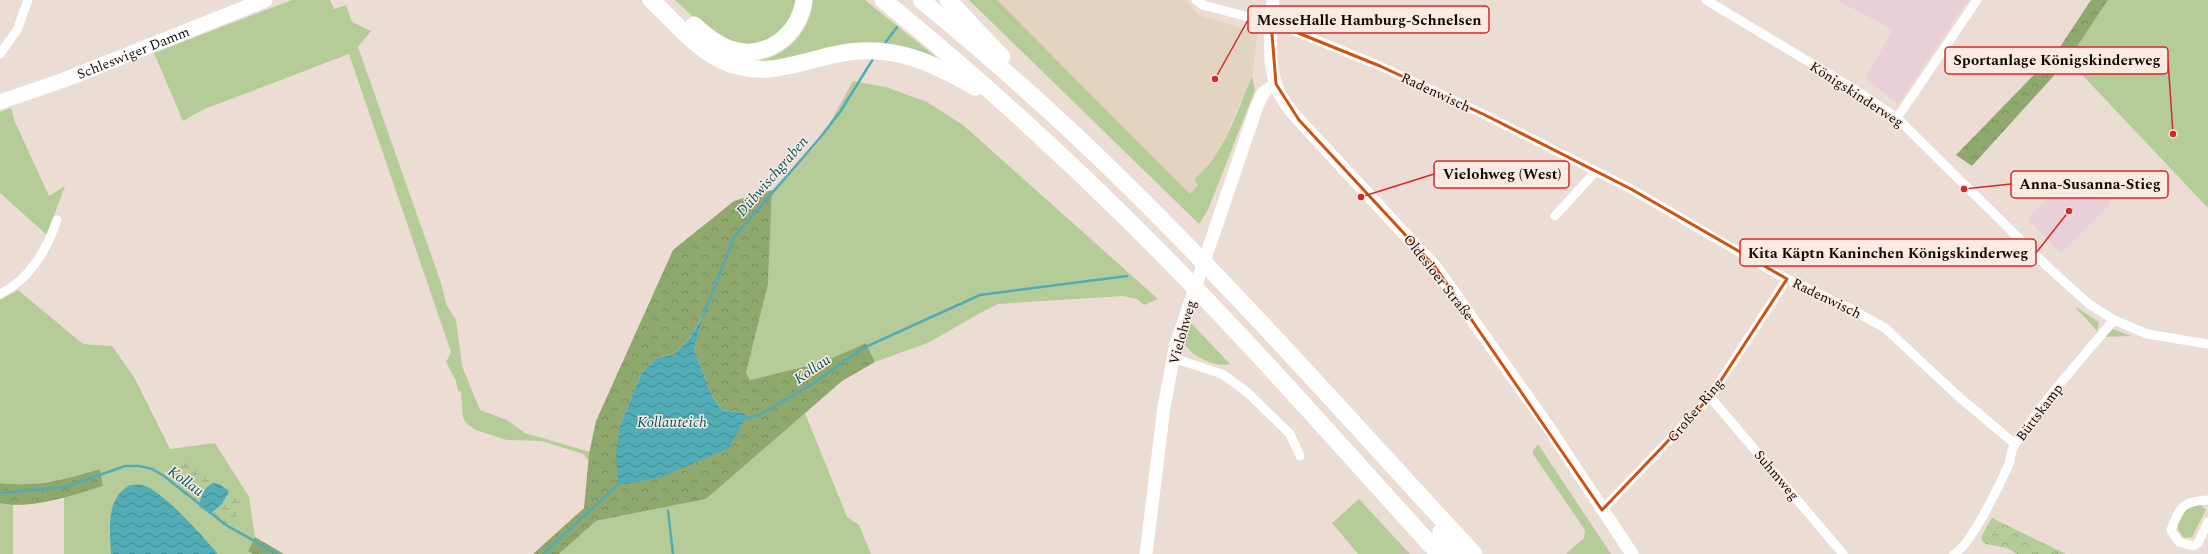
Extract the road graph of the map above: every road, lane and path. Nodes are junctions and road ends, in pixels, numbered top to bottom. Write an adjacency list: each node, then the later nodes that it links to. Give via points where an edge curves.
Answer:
1 (28, 0): 14 (street, via 17,30)
2 (265, 0): 18 (main road, Schleswiger Damm, via 72,77)
3 (652, 0): 19 (highway, via 706,51 739,66 773,69 850,52 892,53 918,58 936,65)
4 (668, 0): 5 (highway, via 710,39 731,49 753,52 768,49 791,32 799,20)
5 (804, 0)
6 (883, 0): 19 (highway)
7 (921, 0): 16 (highway)
8 (948, 0): 16 (highway, via 1006,61)
9 (1196, 0): 13 (street, Radenwisch, via 1203,5)
10 (1273, 0): 13 (main road, Oldesloer Straße)
11 (1706, 0): 20 (street, Königskinderweg, via 1854,89)
12 (1977, 0): 20 (street)
13 (1271, 22): 15 (main road, Oldesloer Straße); 22 (street, Radenwisch, via 1385,69 1485,115)
14 (0, 54)
15 (1276, 84): 17 (main road, Oldesloer Straße); 21 (main road, Vielohweg, via 1263,93)
16 (1030, 94): 33 (highway, via 1117,175 1195,253)
17 (1281, 96): 21 (main road, Vielohweg, via 1263,106); 36 (main road, Oldesloer Straße, via 1298,119 1436,268 1549,428)
18 (0, 102)
19 (1007, 105): 34 (highway, via 1128,219)
20 (1897, 118): 27 (street, Königskinderweg, via 2054,274 2089,304)
21 (1254, 119): 29 (main road, Vielohweg)
22 (1596, 171): 23 (street); 25 (street, Radenwisch)
23 (1555, 216)
24 (57, 220): 26 (street, via 48,245 38,261 14,288)
25 (1787, 279): 30 (street, Großer Ring); 31 (street, Radenwisch, via 1885,328 1958,397)
26 (0, 294)
27 (2114, 320): 28 (street, Königskinderweg, via 2147,334); 31 (street, Büttskamp, via 2066,376)
28 (2208, 344)
29 (1173, 358): 32 (street, via 1222,374 1247,392 1290,434); 38 (main road, Vielohweg, via 1164,407)
30 (1710, 397): 36 (street, Großer Ring); 43 (street, Suhmweg)
31 (2015, 444): 44 (street, Büttskamp, via 2009,463 1987,508 1962,548)
32 (1300, 456)
33 (1406, 481): 40 (highway); 41 (highway)
34 (1389, 500): 39 (highway); 40 (highway)
35 (2208, 500): 37 (street, via 2189,501 2182,506 2171,530 2179,542 2193,546 2198,543)
36 (1602, 510): 42 (main road, Oldesloer Straße)
37 (2208, 522)
38 (1146, 554)
39 (1439, 554)
40 (1457, 554)
41 (1474, 554)
42 (1632, 554)
43 (1843, 554)
44 (1954, 554)

